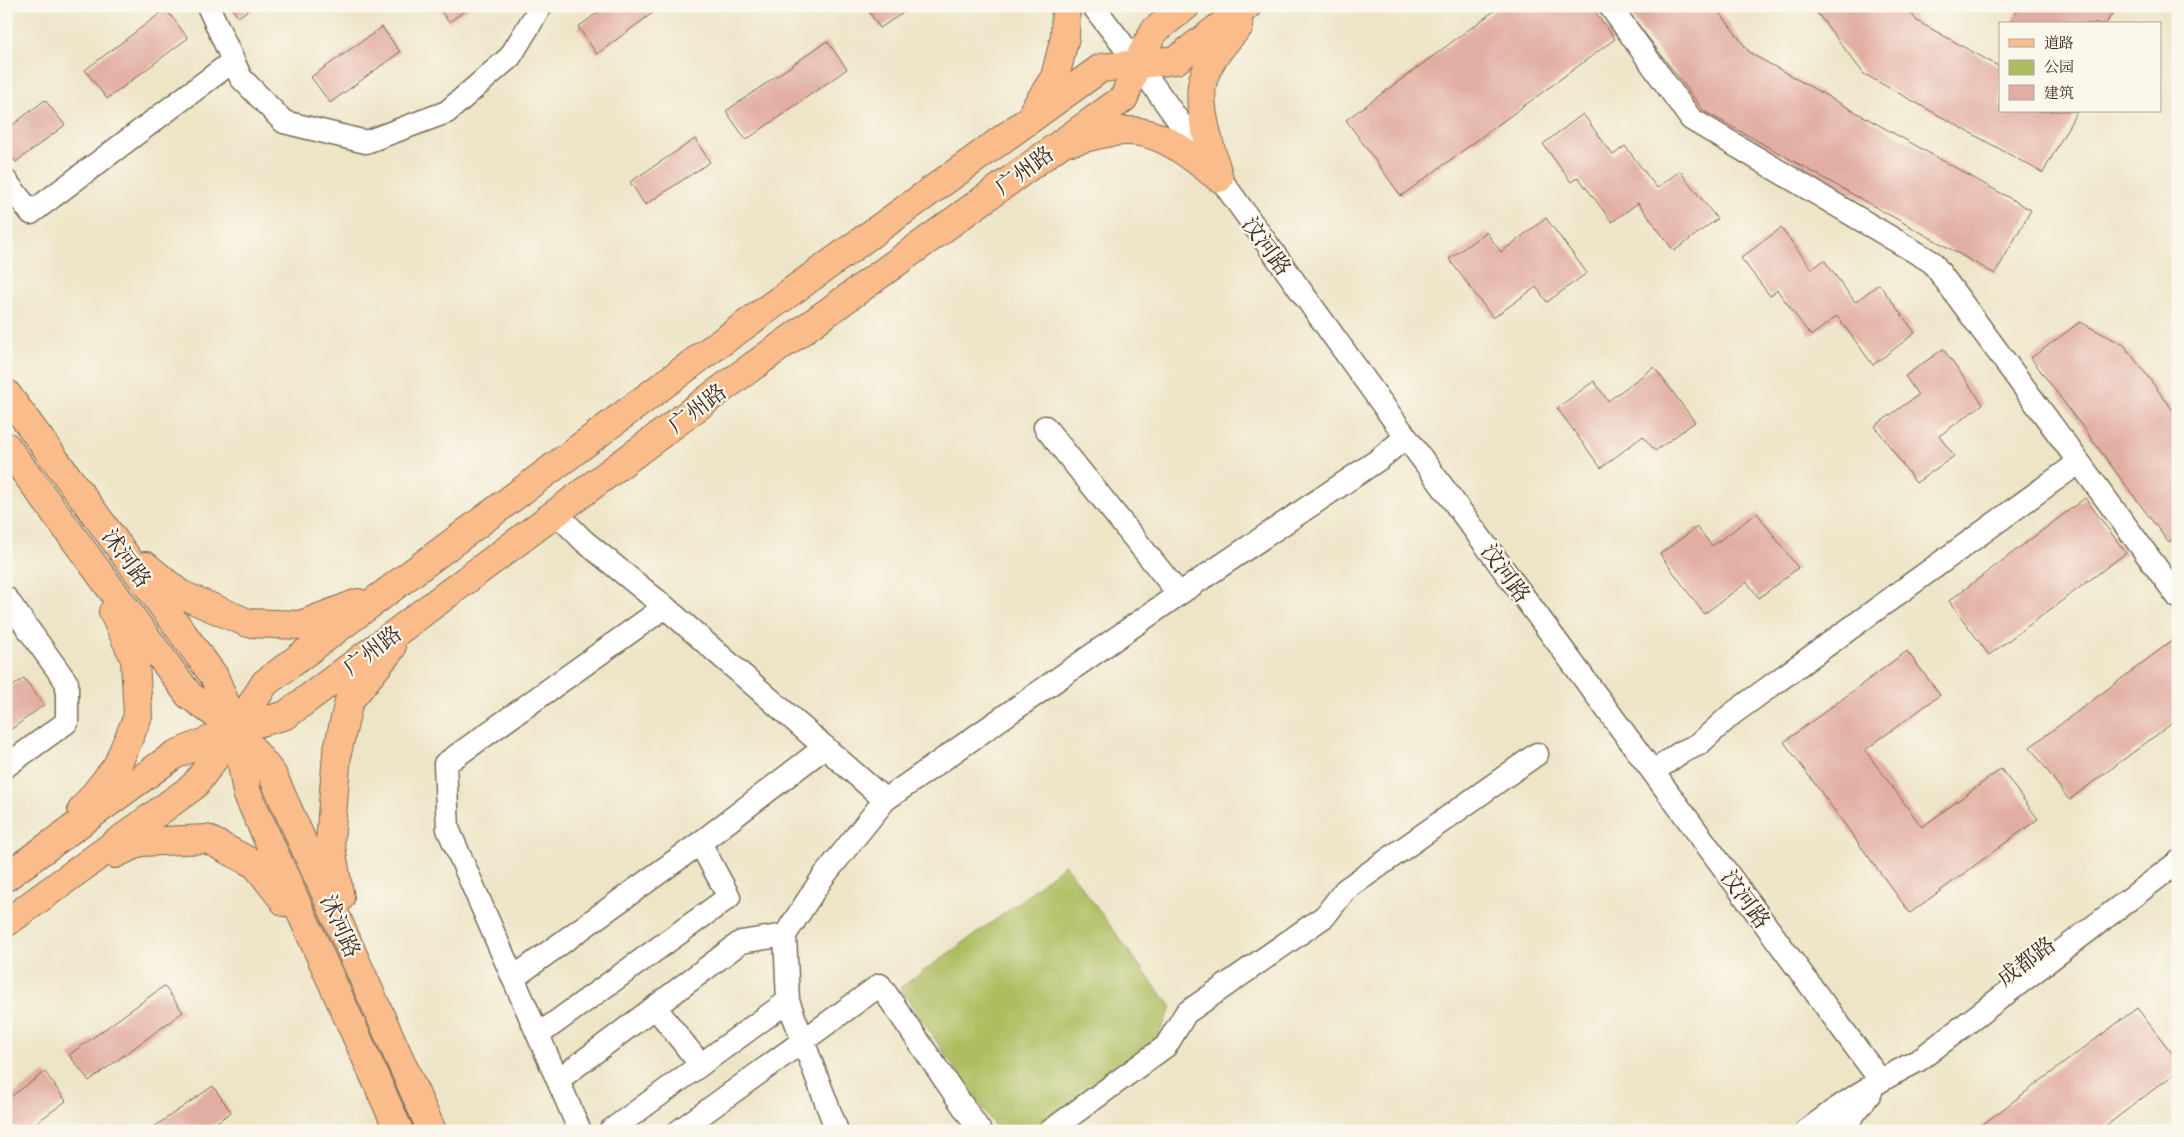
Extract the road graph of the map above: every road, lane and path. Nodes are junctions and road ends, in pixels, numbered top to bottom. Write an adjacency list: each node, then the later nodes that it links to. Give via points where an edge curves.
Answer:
1 (208, 6): 10 (street)
2 (541, 6): 10 (street, via 510,57 447,112 366,142 284,122 241,78)
3 (1066, 6): 12 (main road, via 1065,37 1055,77)
4 (1093, 6): 11 (street, 汶河路)
5 (1106, 6): 11 (street, 汶河路)
6 (1186, 6): 11 (main road, 广州路, via 1154,31)
7 (1247, 6): 11 (main road, 广州路, via 1176,60)
8 (1255, 6): 14 (main road, via 1215,53 1202,81 1203,117)
9 (1610, 6): 20 (street, via 1691,119 1932,262)
10 (233, 61): 15 (street, via 31,214)
11 (1137, 62): 12 (main road, 广州路, via 1101,68); 13 (main road, 广州路, via 1124,98); 14 (street, 汶河路)
12 (1025, 122): 24 (main road, 广州路, via 698,359)
13 (1060, 144): 14 (main road, via 1105,133 1140,131 1173,144); 21 (main road, 广州路)
14 (1219, 178): 18 (street, 汶河路)
15 (6, 181)
16 (6, 393): 22 (main road, 沭河路)
17 (1045, 427): 25 (street)
18 (1406, 438): 25 (street); 34 (street, 汶河路)
19 (6, 446): 23 (main road, 沭河路)
20 (2078, 463): 26 (street); 34 (street, via 1732,714 1699,744)
21 (556, 513): 28 (street, via 584,541); 29 (main road, 广州路)
22 (110, 535): 24 (main road, via 180,594 248,623 300,625); 30 (main road, 沭河路, via 214,676)
23 (90, 560): 30 (main road, 沭河路, via 189,695); 36 (main road, via 135,658 138,716 116,766)
24 (387, 592): 30 (main road, 广州路, via 265,683)
25 (1179, 594): 35 (street)
26 (2178, 597)
27 (6, 598): 33 (street, via 67,683 66,722)
28 (665, 607): 31 (street); 46 (street, via 445,764 448,829)
29 (415, 619): 30 (main road, 广州路, via 286,715); 43 (main road, via 349,701 339,745 330,842)
30 (236, 729): 36 (main road, 广州路, via 174,755); 40 (main road, 广州路, via 194,786); 43 (main road, 沭河路, via 272,774); 44 (main road, 沭河路, via 247,793)
31 (824, 747): 35 (street); 37 (street)
32 (1537, 754): 61 (street, via 1345,890 1325,916 1186,1013 1166,1046)
33 (6, 766)
34 (1653, 772): 53 (street, 汶河路)
35 (885, 800): 45 (street, via 823,877)
36 (62, 836): 41 (main road, 广州路)
37 (700, 843): 46 (street); 49 (street, via 730,897)
38 (2178, 848): 53 (street, 成都路, via 1911,1047)
39 (2178, 862): 53 (street, 成都路, via 1920,1060)
40 (73, 874): 42 (main road, 广州路); 44 (main road, via 140,842 207,839 256,865)
41 (6, 877)
42 (6, 923)
43 (346, 934): 55 (main road, 沭河路)
44 (312, 935): 54 (main road, 沭河路)
45 (785, 935): 47 (street); 48 (street, via 741,942)
46 (513, 978): 49 (street)
47 (788, 1000): 50 (street); 51 (street)
48 (655, 1007): 51 (street); 52 (street)
49 (538, 1035): 52 (street)
50 (803, 1041): 58 (street); 59 (street); 60 (street, via 880,985)
51 (700, 1064): 57 (street)
52 (558, 1080): 56 (street)
53 (1880, 1080): 62 (street, 成都路); 63 (street, 成都路, via 1850,1119)
54 (399, 1131)
55 (432, 1131)
56 (580, 1131)
57 (610, 1131)
58 (680, 1131)
59 (837, 1131)
60 (980, 1131)
61 (1050, 1131)
62 (1806, 1131)
63 (1834, 1131)

